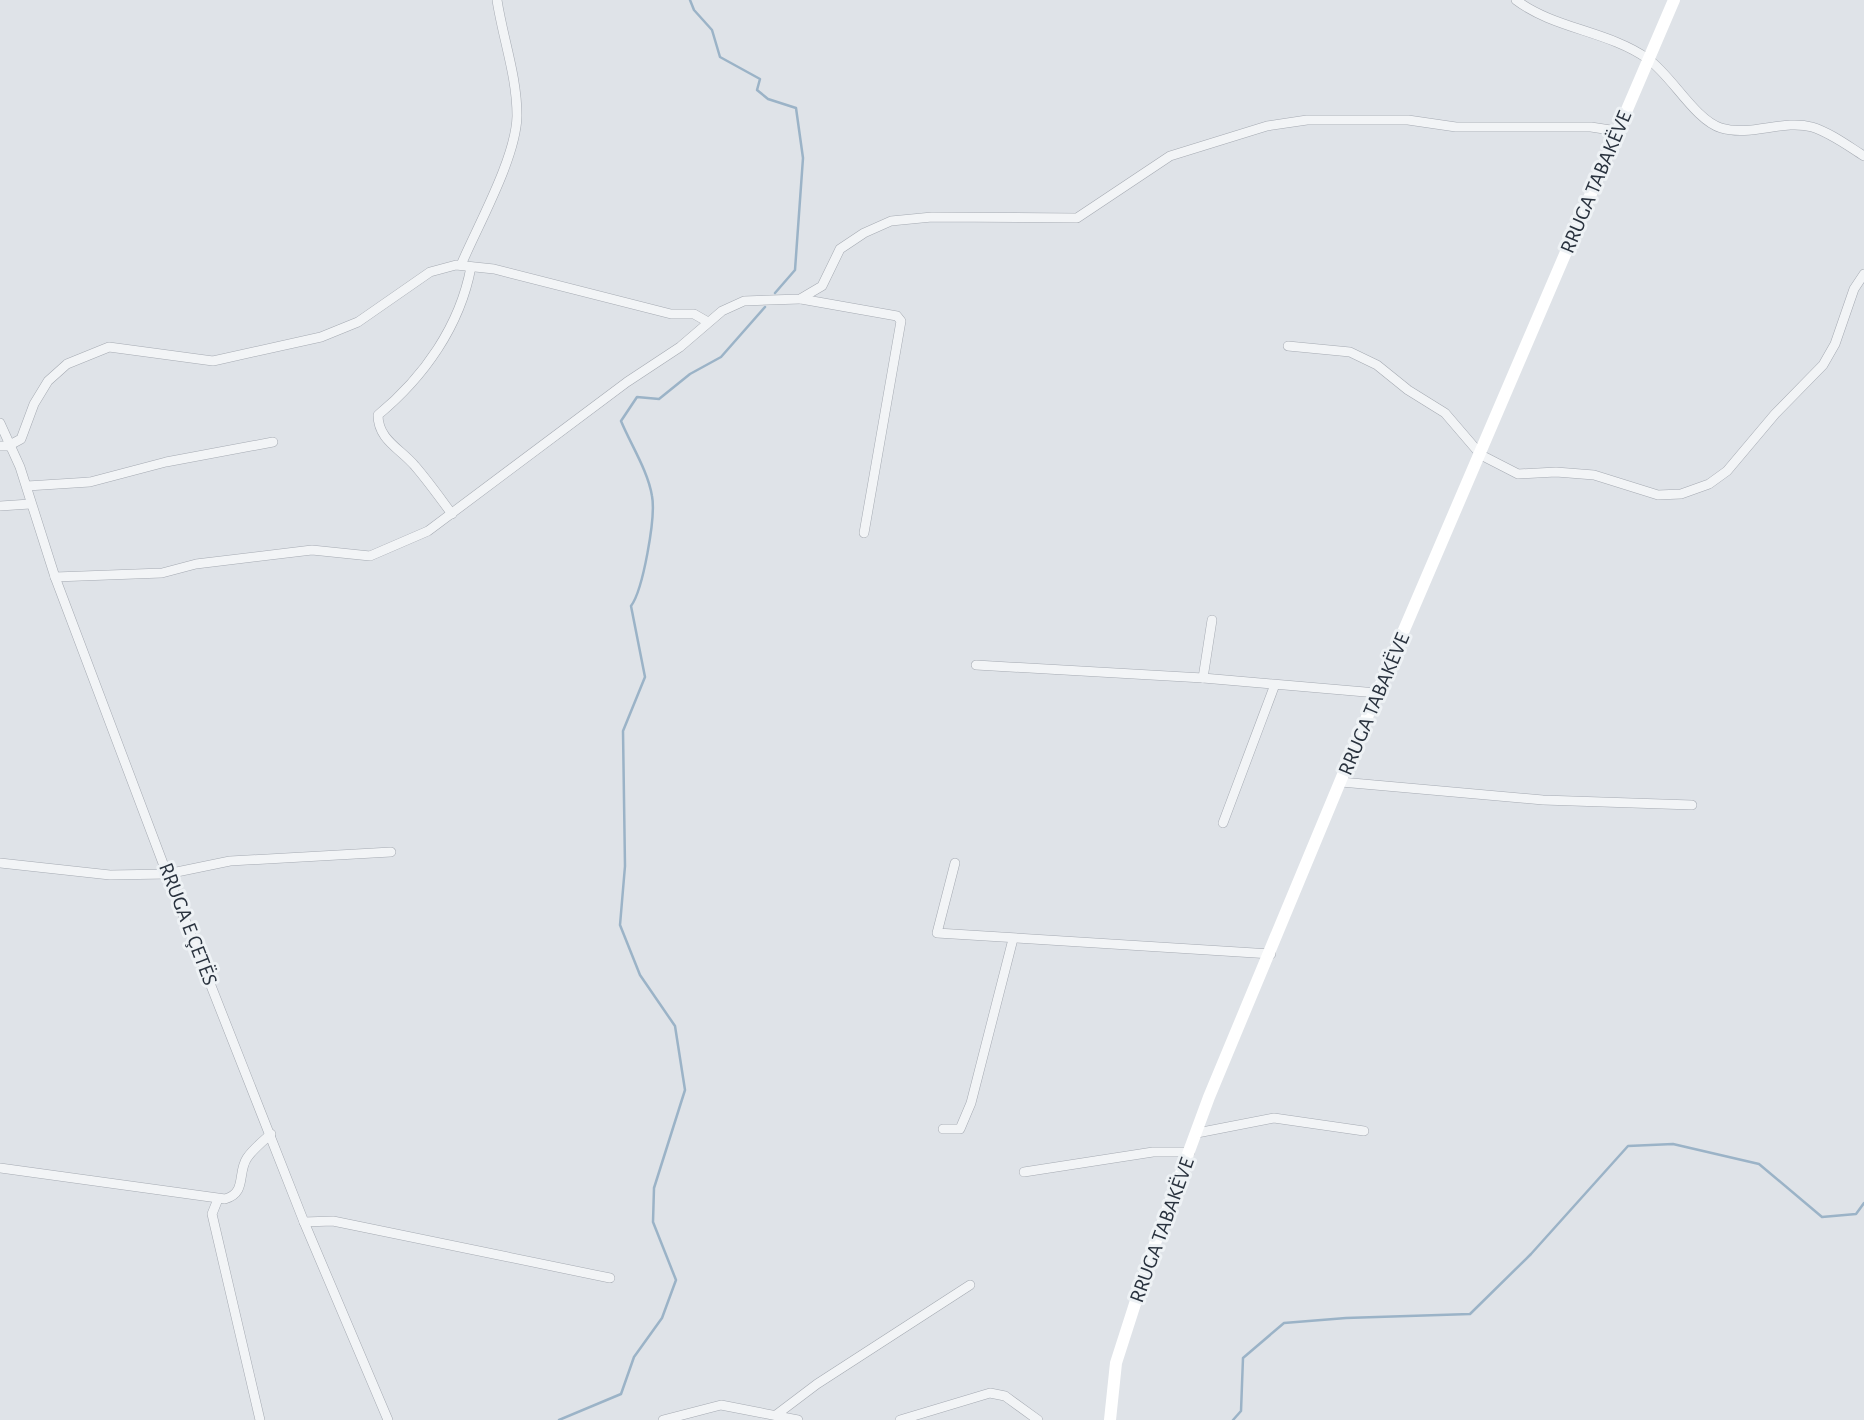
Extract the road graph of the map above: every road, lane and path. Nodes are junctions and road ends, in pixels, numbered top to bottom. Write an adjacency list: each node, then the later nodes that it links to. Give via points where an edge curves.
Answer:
1 (497, 0): 7 (street, via 514,74 517,118 508,155)
2 (1516, 0): 4 (street)
3 (1674, 0): 4 (street, RRUGA TABAKËVE)
4 (1649, 60): 5 (street, RRUGA TABAKËVE); 6 (street, via 1719,128 1812,127)
5 (1617, 131): 9 (street, via 1456,127 1409,120 1307,120 1267,126 1170,156 1077,218 932,217 891,222 840,248 822,286); 15 (street, RRUGA TABAKËVE)
6 (1864, 156)
7 (466, 266): 10 (street, via 550,282 671,314 694,314); 14 (street, via 430,272 358,322 321,337 214,361 109,347 67,364 48,381 21,439); 19 (street, via 467,288 445,340 400,397 378,415 386,439 414,464)
8 (1864, 274): 15 (street, via 1823,365 1727,471 1709,484 1681,494 1658,495 1594,475 1518,474)
9 (800, 299): 10 (street, via 744,301); 20 (street, via 897,316 901,321)
10 (708, 322): 19 (street)
11 (1288, 346): 15 (street, via 1350,352 1377,365 1445,413)
12 (0, 423): 14 (street, RRUGA E ÇETËS)
13 (273, 442): 16 (street, via 90,482)
14 (4, 446): 16 (street, RRUGA E ÇETËS)
15 (1481, 455): 26 (street, RRUGA TABAKËVE)
16 (26, 486): 17 (street, RRUGA E ÇETËS)
17 (30, 504): 18 (street); 21 (street, RRUGA E ÇETËS)
18 (0, 506)
19 (452, 514): 21 (street, via 428,531 370,556 312,550 196,564 162,573)
20 (864, 533)
21 (55, 577): 33 (street, RRUGA E ÇETËS)
22 (1212, 620): 24 (street)
23 (976, 665): 24 (street)
24 (1203, 678): 25 (street)
25 (1275, 687): 26 (street); 29 (street)
26 (1377, 693): 27 (street, RRUGA TABAKËVE)
27 (1341, 782): 28 (street, via 1543,800); 35 (street, RRUGA TABAKËVE)
28 (1692, 805)
29 (1223, 823)
30 (391, 852): 33 (street, via 230,861)
31 (0, 863): 33 (street, via 110,875)
32 (955, 863): 34 (street, via 937,933)
33 (167, 874): 39 (street, RRUGA E ÇETËS)
34 (1013, 939): 35 (street); 36 (street, via 971,1104 960,1129)
35 (1271, 954): 38 (street, RRUGA TABAKËVE)
36 (943, 1129)
37 (1364, 1131): 38 (street, via 1274,1118)
38 (1197, 1133): 40 (street, RRUGA TABAKËVE)
39 (271, 1134): 43 (street, via 247,1159 237,1193); 44 (street, RRUGA E ÇETËS)
40 (1190, 1152): 42 (street, via 1153,1152); 54 (street, RRUGA TABAKËVE, via 1116,1363)
41 (0, 1168): 43 (street)
42 (1024, 1172)
43 (218, 1199): 48 (street, via 212,1214)
44 (304, 1222): 45 (street, via 346,1223); 49 (street, RRUGA E ÇETËS)
45 (610, 1278)
46 (970, 1285): 47 (street)
47 (776, 1415): 50 (street, via 721,1405); 51 (street)
48 (260, 1420)
49 (388, 1420)
50 (663, 1420)
51 (798, 1420)
52 (900, 1420): 53 (street, via 990,1393 1005,1396)
53 (1038, 1420)
54 (1110, 1420)

